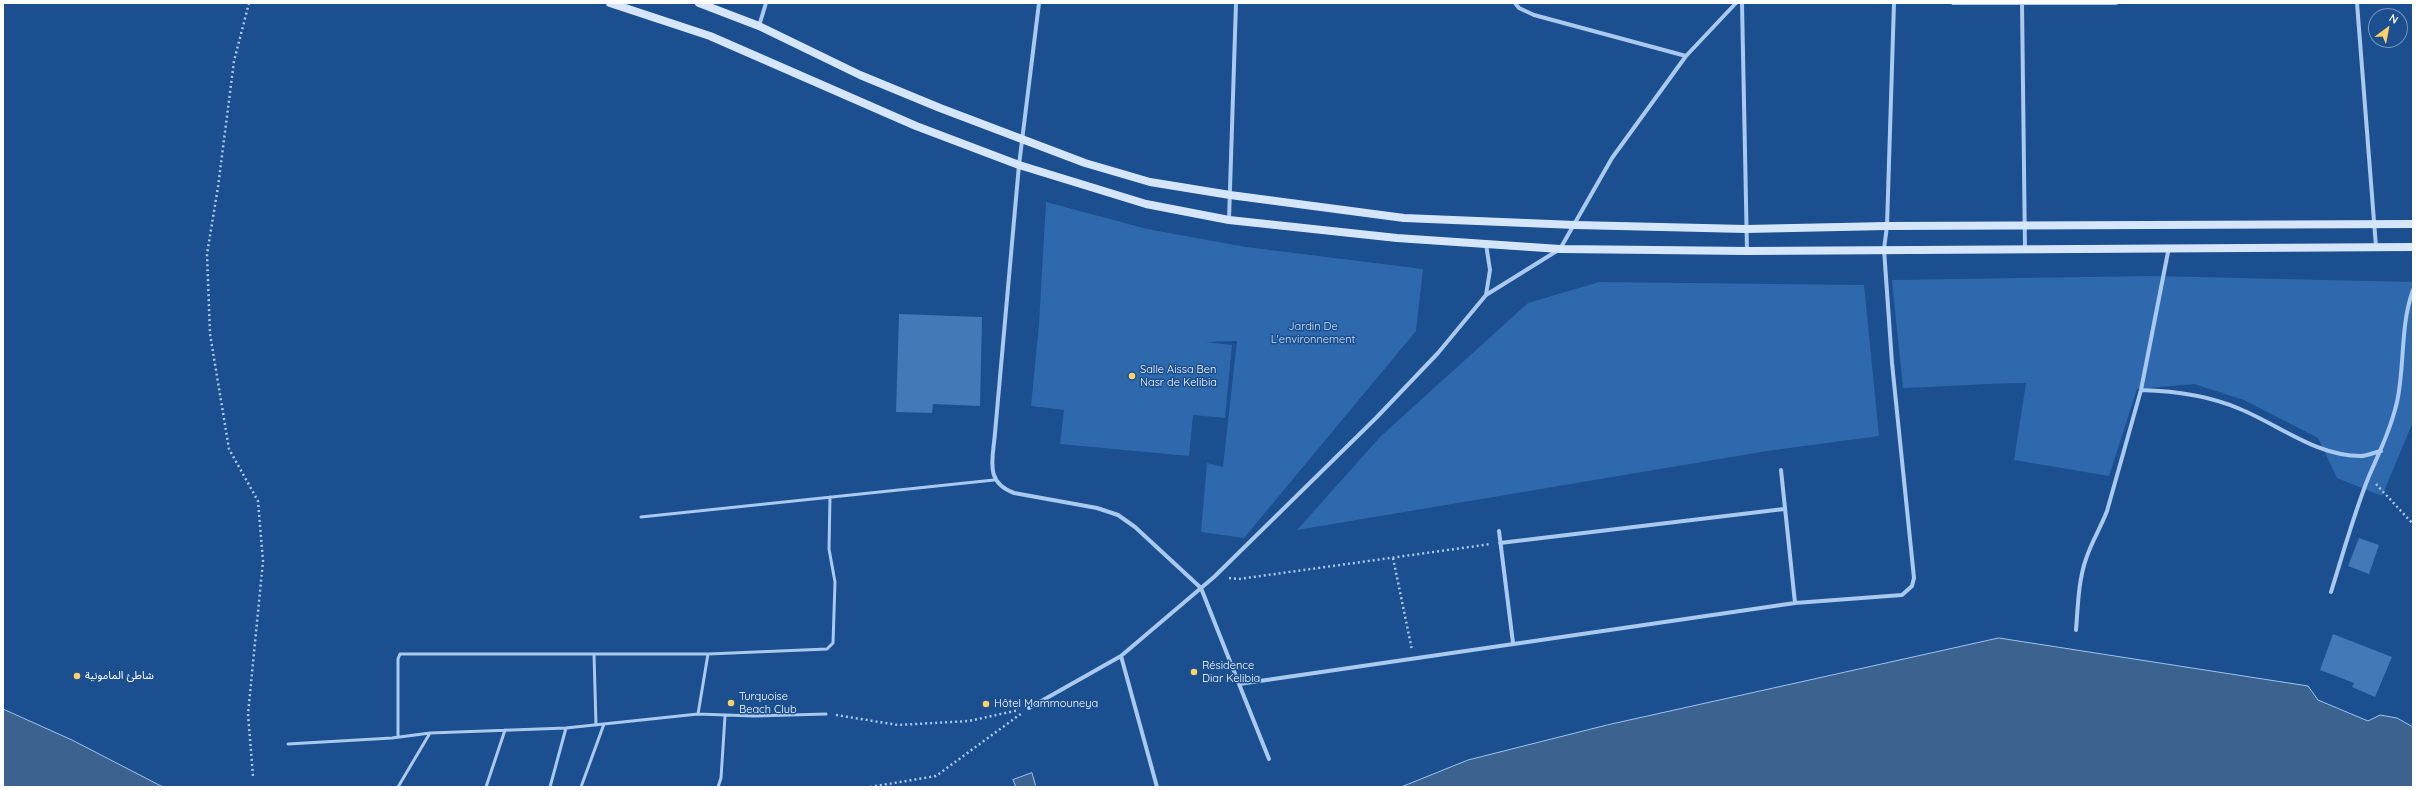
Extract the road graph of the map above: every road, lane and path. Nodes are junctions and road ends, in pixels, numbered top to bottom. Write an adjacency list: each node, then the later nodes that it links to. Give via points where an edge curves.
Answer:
1 (249, 3): 72 (path, via 234,61 207,254 210,334 229,450 258,500 263,561 248,714)
2 (610, 3): 18 (main road, via 710,36 909,123)
3 (699, 3): 15 (main road)
4 (766, 3): 15 (street)
5 (1039, 3): 17 (street)
6 (1236, 3): 19 (street)
7 (1515, 3): 16 (street, via 1519,8 1534,15)
8 (1736, 3): 16 (street)
9 (1742, 3): 26 (street)
10 (1894, 3): 25 (street)
11 (1953, 3): 12 (street)
12 (2022, 3): 13 (street); 24 (street)
13 (2116, 3)
14 (2357, 3): 21 (street)
15 (759, 26): 17 (main road, via 860,75)
16 (1686, 56): 23 (street, via 1612,158)
17 (1022, 139): 18 (street); 19 (main road, via 1085,163 1150,182)
18 (1019, 165): 20 (main road, via 1146,204); 41 (street, via 992,468)
19 (1230, 195): 20 (street); 23 (main road, via 1404,218)
20 (1229, 220): 27 (main road, via 1398,238)
21 (2374, 224): 22 (main road); 24 (main road); 29 (street)
22 (2413, 224)
23 (1575, 225): 26 (main road); 31 (street)
24 (2024, 225): 25 (main road); 33 (street)
25 (1887, 226): 26 (main road); 32 (street)
26 (1746, 229): 34 (street)
27 (1486, 244): 31 (main road); 36 (street, via 1490,270)
28 (2169, 247): 29 (main road); 33 (main road); 37 (street)
29 (2376, 247): 30 (main road)
30 (2413, 247)
31 (1560, 249): 34 (main road); 36 (street)
32 (1884, 249): 33 (main road); 34 (main road); 52 (street, via 1895,401 1912,553 1912,586 1902,595)
33 (2025, 250)
34 (1748, 251)
35 (2413, 290): 38 (street, via 2405,320 2397,401)
36 (1486, 295): 49 (street, via 1438,353 1382,412)
37 (2141, 390): 38 (street, via 2172,391 2240,408 2311,445 2329,451 2362,456); 53 (street, via 2107,510 2083,569)
38 (2382, 451): 40 (street)
39 (1781, 470): 43 (street)
40 (2369, 476): 45 (path); 51 (street)
41 (994, 480): 42 (lane); 50 (street, via 1002,489 1014,493 1097,508 1118,515 1135,526)
42 (830, 497): 44 (lane); 56 (lane, via 829,549 835,582 833,643 827,649)
43 (1784, 509): 47 (street); 52 (street)
44 (641, 517)
45 (2413, 524)
46 (1499, 530): 47 (street)
47 (1500, 543): 48 (path); 54 (street)
48 (1393, 558): 49 (path, via 1239,579); 58 (path)
49 (1214, 577): 50 (street)
50 (1201, 588): 57 (street); 59 (street)
51 (2331, 592)
52 (1795, 603): 54 (street)
53 (2076, 630)
54 (1513, 643): 58 (street)
55 (594, 654): 56 (lane); 65 (lane); 69 (lane, via 400,654)
56 (708, 654): 61 (lane)
57 (1121, 656): 60 (street); 79 (street)
58 (1414, 658): 59 (street)
59 (1239, 684): 71 (street)
60 (1029, 708): 62 (path, via 969,721 898,726); 78 (path, via 936,776)
61 (698, 714): 63 (lane); 64 (lane)
62 (826, 714): 63 (lane)
63 (725, 716): 77 (lane, via 721,778)
64 (604, 724): 65 (lane); 76 (lane)
65 (596, 726): 66 (lane)
66 (566, 728): 67 (lane); 75 (lane)
67 (505, 730): 68 (lane); 74 (lane)
68 (430, 733): 69 (lane); 73 (lane)
69 (398, 736): 70 (lane)
70 (288, 744)
71 (1269, 759)
72 (253, 776)
73 (398, 787)
74 (486, 787)
75 (550, 787)
76 (581, 787)
77 (718, 787)
78 (870, 787)
79 (1157, 787)

